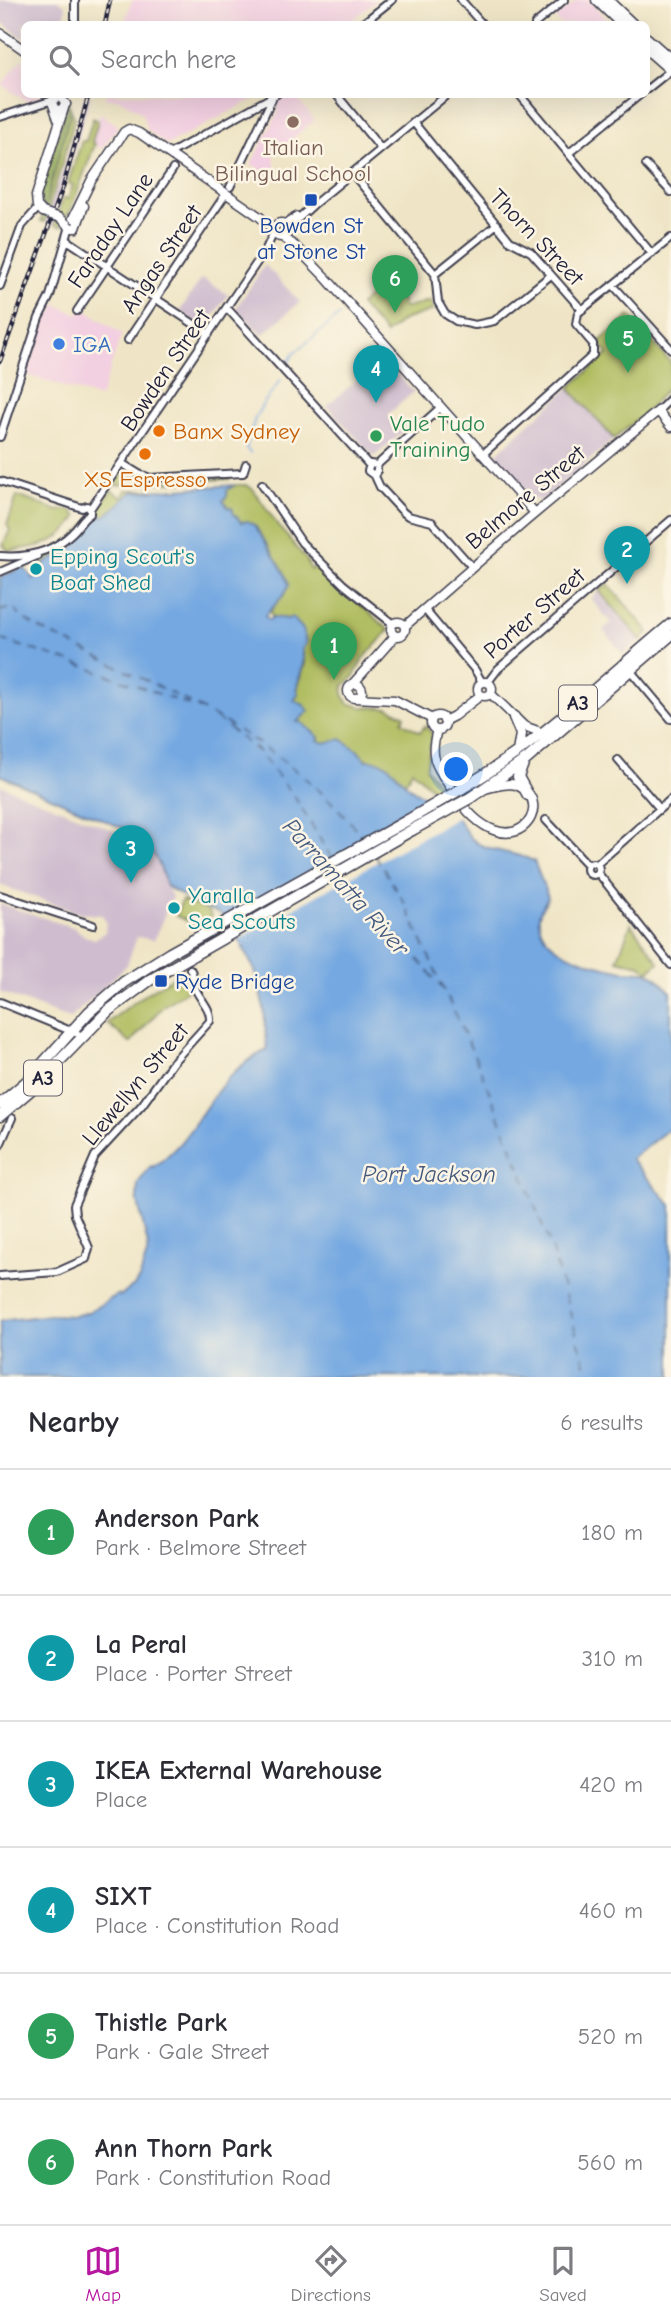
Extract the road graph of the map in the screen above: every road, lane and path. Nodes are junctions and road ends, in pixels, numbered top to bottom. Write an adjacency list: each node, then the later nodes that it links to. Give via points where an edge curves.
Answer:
1 (75, 0): 7 (street)
2 (392, 0): 8 (street)
3 (461, 0): 9 (street)
4 (565, 0): 10 (street)
5 (597, 0): 11 (highway)
6 (607, 0): 12 (highway)
7 (75, 21)
8 (366, 21)
9 (478, 21)
10 (539, 21)
11 (619, 21)
12 (629, 21)
13 (0, 33): 15 (main road)
14 (650, 42): 17 (highway)
15 (21, 48)
16 (650, 51): 17 (highway)
17 (671, 64): 18 (street)
18 (650, 86)
19 (271, 98): 30 (street)
20 (274, 98): 34 (street)
21 (339, 98): 28 (street)
22 (443, 98): 27 (street, Bowden Street)
23 (522, 98): 29 (street)
24 (636, 98): 29 (street)
25 (58, 101): 26 (street); 37 (main road, via 57,129 37,193)
26 (0, 117)
27 (414, 122): 28 (street, Bowden Street); 39 (street, Thorn Street)
28 (381, 149): 33 (street, Bowden Street)
29 (569, 153): 43 (street)
30 (169, 155): 38 (main road, via 127,130); 40 (main road)
31 (646, 164): 35 (street)
32 (173, 169): 44 (street, Faraday Lane)
33 (353, 174): 40 (street, Bowden Street); 45 (street)
34 (230, 187)
35 (671, 192)
36 (223, 198): 49 (street, Angas Street)
37 (40, 210): 38 (main road, bridge); 48 (street, via 22,226)
38 (70, 222): 42 (street)
39 (497, 224): 45 (street); 46 (street, Thorn Street)
40 (280, 231): 50 (street, Bowden Street); 57 (main road)
41 (671, 238): 43 (street)
42 (69, 241): 44 (street); 60 (street)
43 (652, 254): 47 (street)
44 (107, 266): 49 (street); 52 (street, Faraday Lane)
45 (435, 274): 46 (street, via 441,308 456,321 475,326 494,321)
46 (551, 275): 51 (street, Thorn Street)
47 (613, 285): 51 (street); 55 (street)
48 (0, 286)
49 (156, 298): 53 (street); 54 (street, Angas Street)
50 (227, 308): 53 (street, Bowden Street); 64 (street)
51 (582, 310): 61 (street, via 575,317 576,324 593,344 593,355)
52 (77, 311)
53 (209, 334): 62 (street, Bowden Street)
54 (128, 340)
55 (671, 349)
56 (671, 398): 58 (street, Belmore Street)
57 (441, 407): 61 (main road); 64 (street)
58 (658, 411): 59 (main road); 70 (main road, Belmore Street)
59 (671, 427)
60 (0, 437)
61 (483, 454): 70 (main road)
62 (123, 464): 65 (street, via 150,478); 69 (street, Bowden Street)
63 (246, 464): 65 (street)
64 (373, 465): 74 (street, via 380,487 405,513 432,522)
65 (243, 473): 66 (street)
66 (250, 478)
67 (0, 481): 69 (street)
68 (262, 484): 77 (street, via 302,543)
69 (86, 511): 72 (street, Bowden Street, via 72,533)
70 (535, 513): 74 (main road, Belmore Street)
71 (671, 520): 84 (street, Porter Street)
72 (47, 550): 73 (street); 75 (street)
73 (0, 556)
74 (472, 567): 76 (main road, Belmore Street)
75 (1, 572)
76 (425, 610): 79 (main road, Belmore Street); 84 (street)
77 (393, 624): 79 (main road); 81 (main road)
78 (671, 624): 96 (highway, A3)
79 (405, 626): 81 (main road, via 403,634)
80 (671, 635): 82 (highway, A3)
81 (395, 636): 83 (main road)
82 (629, 669): 93 (street); 97 (highway, A3)
83 (363, 673): 85 (main road); 86 (main road)
84 (485, 682): 87 (main road, via 492,687); 88 (main road, via 478,688)
85 (351, 686): 86 (main road); 89 (main road, via 348,692)
86 (361, 688): 89 (main road); 90 (main road)
87 (491, 694): 88 (main road); 91 (main road)
88 (481, 695): 94 (main road, Porter Street)
89 (354, 698): 90 (main road)
90 (374, 698): 92 (main road, via 399,701)
91 (514, 717): 96 (main road); 97 (highway, via 522,734)
92 (432, 719): 94 (main road, via 439,716); 95 (main road, via 431,726)
93 (671, 719)
94 (444, 721): 95 (main road)
95 (437, 730): 100 (main road, via 432,751 435,763 476,821 499,831 520,830 532,818)
96 (543, 733): 97 (highway, A3)
97 (522, 756): 99 (highway, A3); 100 (highway, via 518,775); 113 (highway, A3, bridge, via 124,982)
98 (618, 760): 102 (street)
99 (484, 789): 100 (main road, via 512,784); 109 (highway, A3, bridge)
100 (528, 794)
101 (671, 799): 102 (street)
102 (660, 809): 104 (street)
103 (546, 820): 105 (street)
104 (597, 864): 105 (street); 106 (street)
105 (588, 865): 106 (street, via 590,875)
106 (598, 873): 110 (street)
107 (0, 895): 108 (street)
108 (93, 925)
109 (181, 962): 111 (highway); 114 (highway, A3, via 134,991)
110 (671, 965)
111 (190, 969): 120 (street, Llewellyn Street, via 210,1021 95,1156 74,1205 88,1257 64,1270)
112 (0, 1002): 113 (street)
113 (72, 1029): 114 (street); 115 (highway, A3, via 26,1082)
114 (83, 1035): 116 (highway, A3)
115 (0, 1103)
116 (13, 1107): 117 (highway, A3); 118 (highway)
117 (0, 1116)
118 (12, 1118): 119 (street)
119 (0, 1145)
120 (0, 1276)

